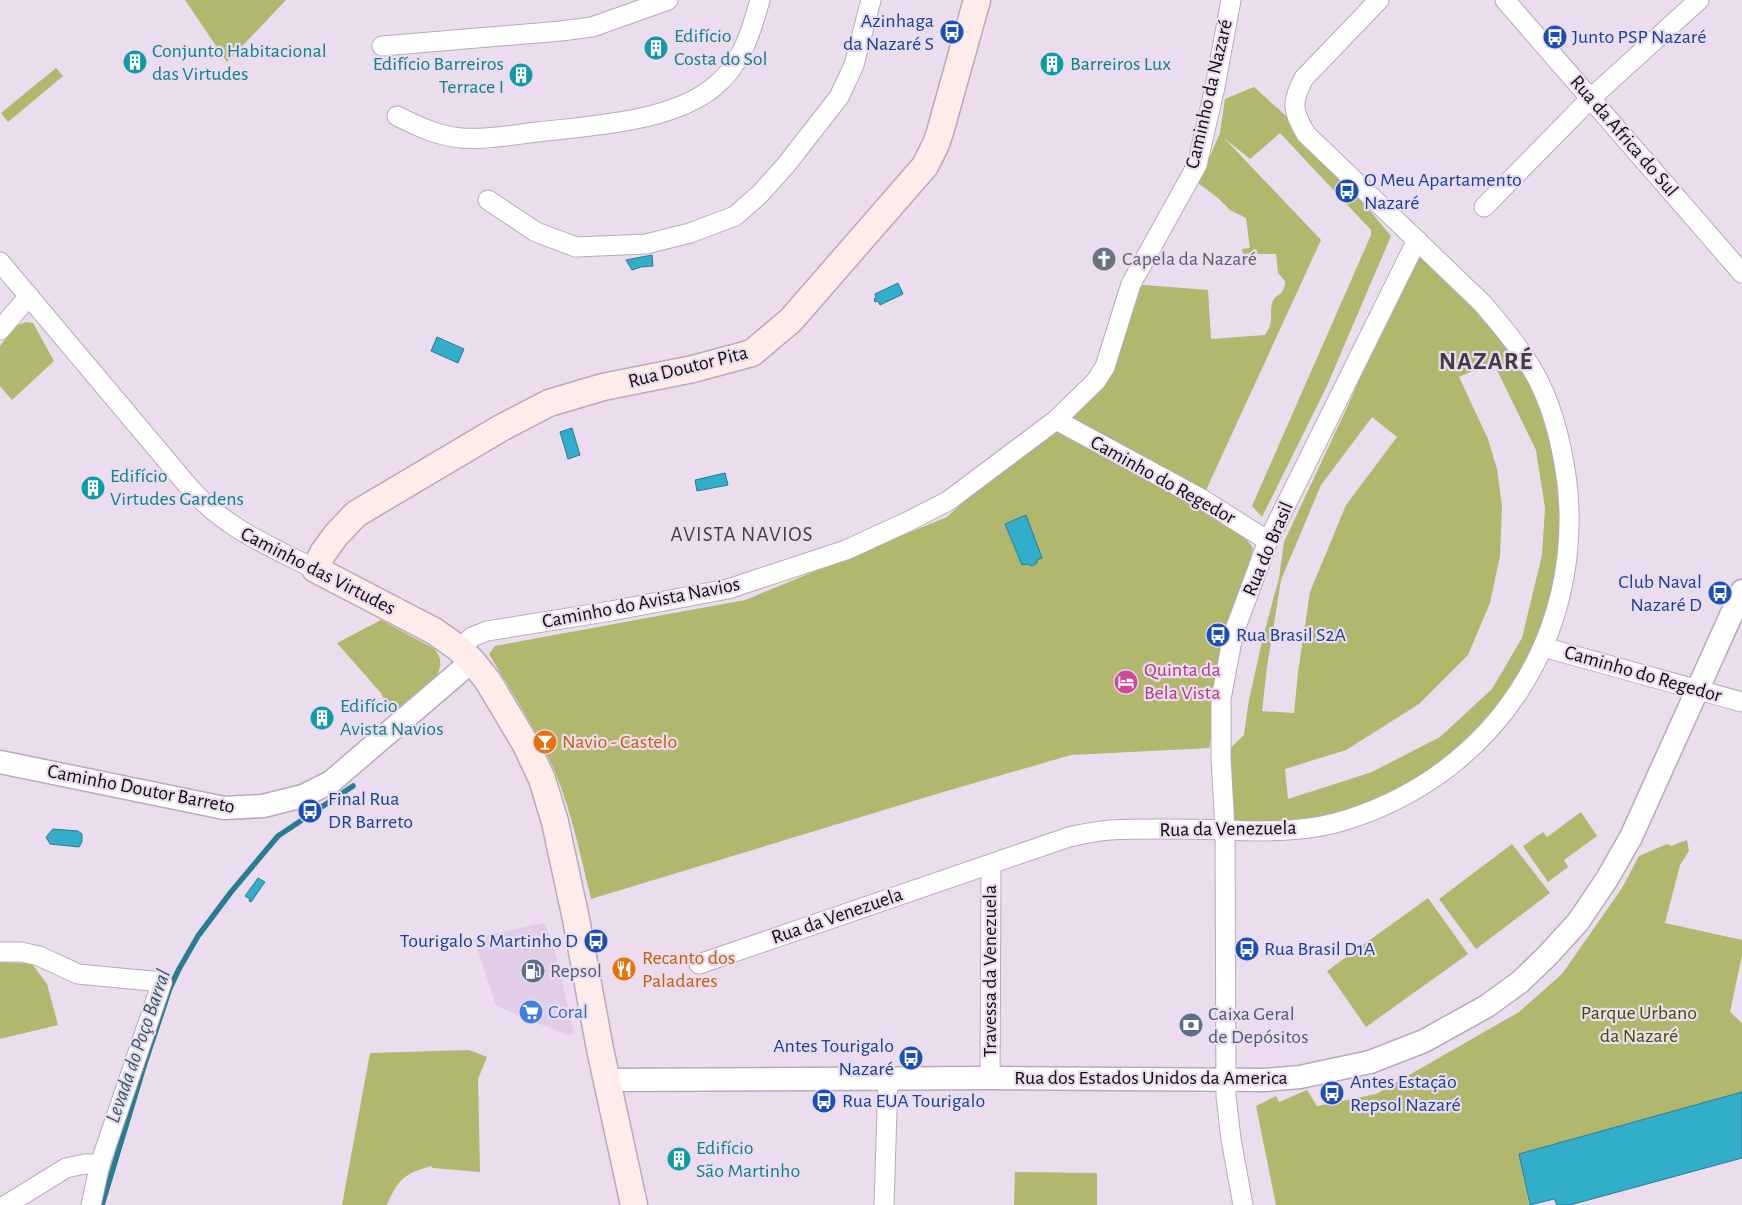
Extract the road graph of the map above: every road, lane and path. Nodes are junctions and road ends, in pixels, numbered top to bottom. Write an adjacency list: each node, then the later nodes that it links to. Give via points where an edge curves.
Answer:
1 (668, 0): 9 (street, via 592,27)
2 (760, 0): 11 (street, via 750,36 736,63 716,86 691,102 663,112 619,122 486,138 440,135)
3 (871, 0): 12 (street, via 854,65 839,97 760,195 735,216 690,234 646,244 576,247 536,232)
4 (1230, 0): 19 (street, Caminho da Nazaré, via 1197,165 1131,284 1104,367 1096,381)
5 (1379, 0): 14 (street, via 1304,78 1295,93 1294,107 1306,134)
6 (1505, 0): 10 (street, Rua da Africa do Sul)
7 (1700, 0): 10 (street)
8 (971, 2): 21 (main road, Rua Doutor Pita, via 940,132 924,166 791,320 752,353 603,387 549,403 356,514 336,535)
9 (382, 46)
10 (1591, 98): 13 (street); 16 (street, Rua da Africa do Sul)
11 (397, 116)
12 (488, 200)
13 (1484, 207)
14 (1416, 240): 20 (street, Rua do Brasil); 23 (street, Rua da Venezuela, via 1482,303 1507,332 1533,370 1550,409 1564,462 1570,513 1569,548 1563,585)
15 (0, 262): 17 (street, Caminho das Virtudes)
16 (1742, 273)
17 (29, 296): 18 (street); 21 (street, Caminho das Virtudes, via 211,510 235,528)
18 (0, 330)
19 (1056, 420): 20 (street, Caminho do Regedor, via 1202,499); 24 (street, Caminho do Avista Navios, via 948,500 846,550 728,589 487,631 472,637)
20 (1268, 541): 28 (street, Rua do Brasil, via 1232,636 1221,699)
21 (315, 569): 24 (main road, Caminho das Virtudes, via 434,631)
22 (1742, 591): 25 (street, Rua dos Estados Unidos da America)
23 (1543, 646): 25 (street, Caminho do Regedor); 28 (street, Rua da Venezuela, via 1522,688 1504,713 1463,756 1419,788 1348,820 1284,831)
24 (466, 655): 27 (street, Caminho Doutor Barreto, via 331,782 303,796 263,806 224,808); 34 (main road, Caminho das Virtudes, via 498,696 525,743 549,800)
25 (1698, 688): 26 (street, Caminho do Regedor); 35 (street, Rua dos Estados Unidos da America, via 1631,837 1607,879 1578,922 1520,982 1487,1006 1424,1041 1370,1062 1300,1077)
26 (1742, 702)
27 (0, 762)
28 (1225, 830): 29 (street, Rua da Venezuela, via 1108,830 1069,837); 35 (street, Rua do Brasil)
29 (991, 864): 31 (street, Rua da Venezuela); 32 (street, Travessa da Venezuela)
30 (0, 952): 36 (street, via 39,956 78,974 162,982)
31 (699, 964)
32 (990, 1078): 33 (street, Rua dos Estados Unidos da America); 35 (street, Rua dos Estados Unidos da America)
33 (888, 1079): 34 (street, Rua dos Estados Unidos da America); 40 (street)
34 (607, 1080): 39 (main road, Caminho das Virtudes)
35 (1226, 1080): 41 (street, Rua do Brasil, via 1231,1139)
36 (100, 1164): 37 (street, via 66,1168); 38 (street)
37 (6, 1205)
38 (90, 1205)
39 (634, 1205)
40 (884, 1205)
41 (1243, 1205)

